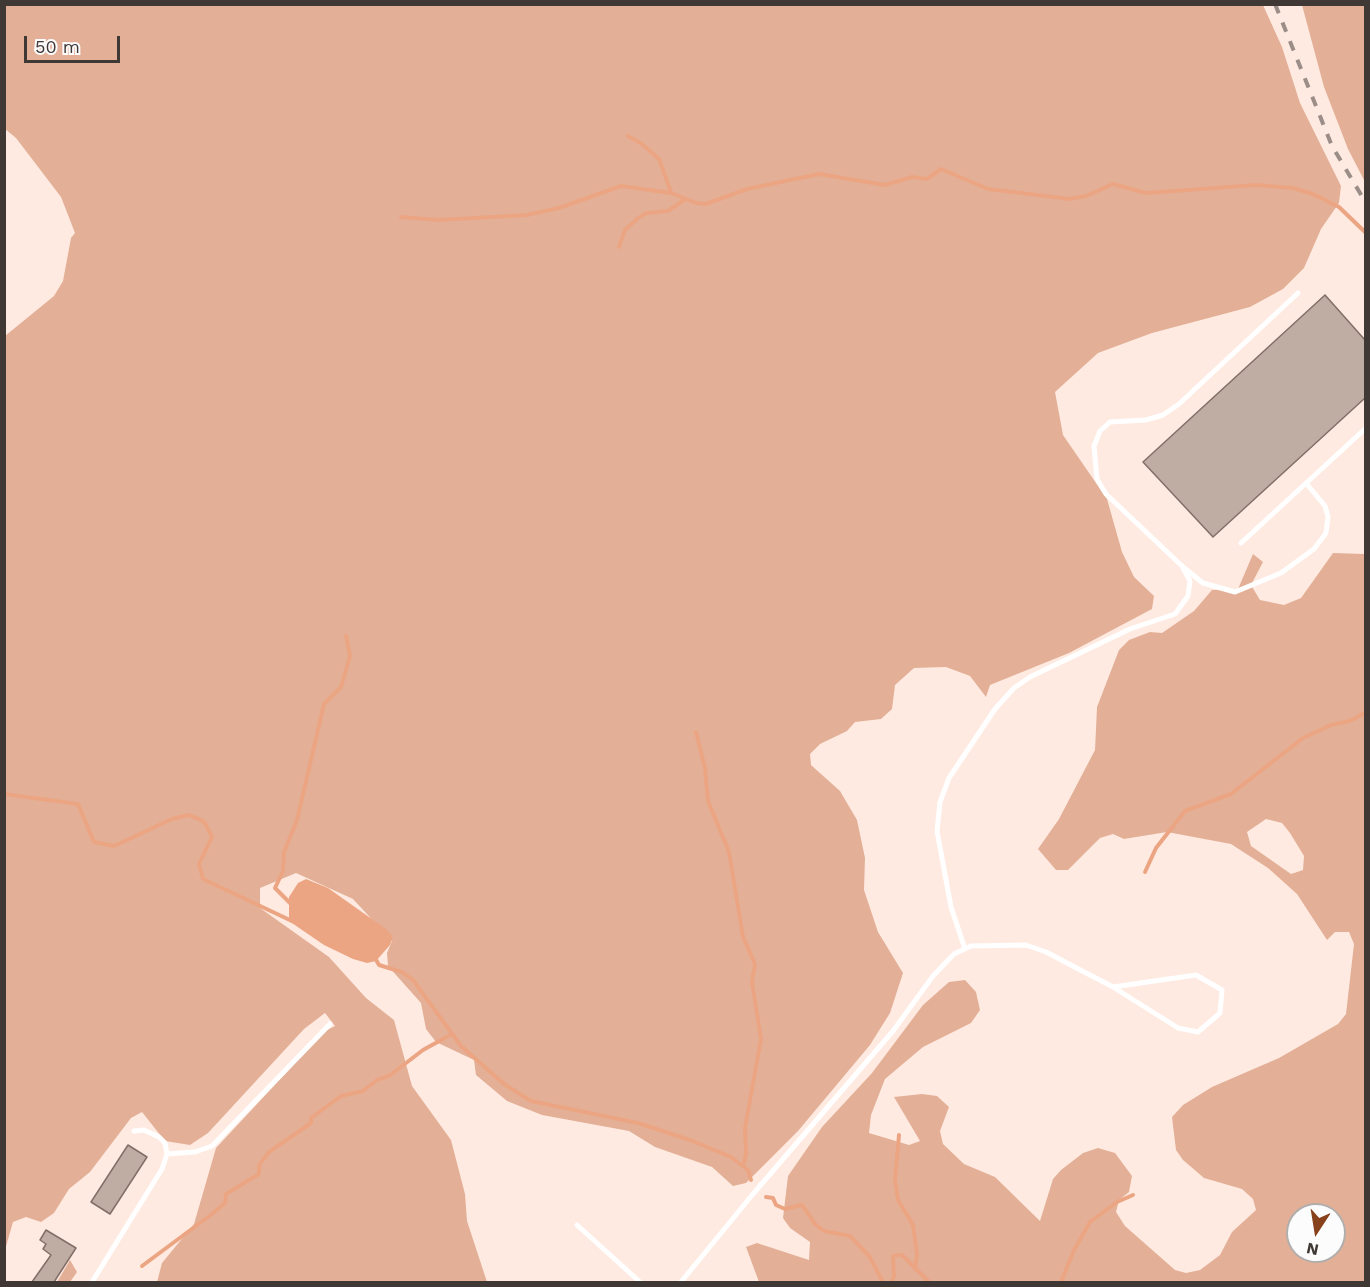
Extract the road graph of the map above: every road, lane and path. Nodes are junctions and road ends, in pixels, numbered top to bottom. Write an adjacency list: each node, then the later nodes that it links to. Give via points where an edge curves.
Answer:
1 (1298, 293): 5 (lane, via 1179,404 1163,415 1110,422 1100,430 1094,446 1096,479 1106,494)
2 (1365, 428): 3 (lane)
3 (1306, 483): 4 (lane); 5 (lane, via 1325,506 1326,533 1314,549 1281,573 1235,592 1203,583)
4 (1241, 543)
5 (1182, 566): 6 (lane, via 1190,581 1188,596 1175,614 1130,629 1014,688 995,709 949,778 940,802 937,831 951,908)
6 (964, 949): 7 (lane, via 992,944 1026,945); 14 (lane, via 933,976 893,1031)
7 (1113, 987): 7 (lane, via 1178,1028 1198,1032 1220,1013 1222,990 1196,975)
8 (330, 1024): 10 (lane, via 212,1146)
9 (134, 1131): 10 (lane, via 144,1130 159,1137)
10 (167, 1154): 12 (lane, via 162,1169)
11 (577, 1225): 13 (lane)
12 (92, 1282)
13 (640, 1282)
14 (681, 1282)

